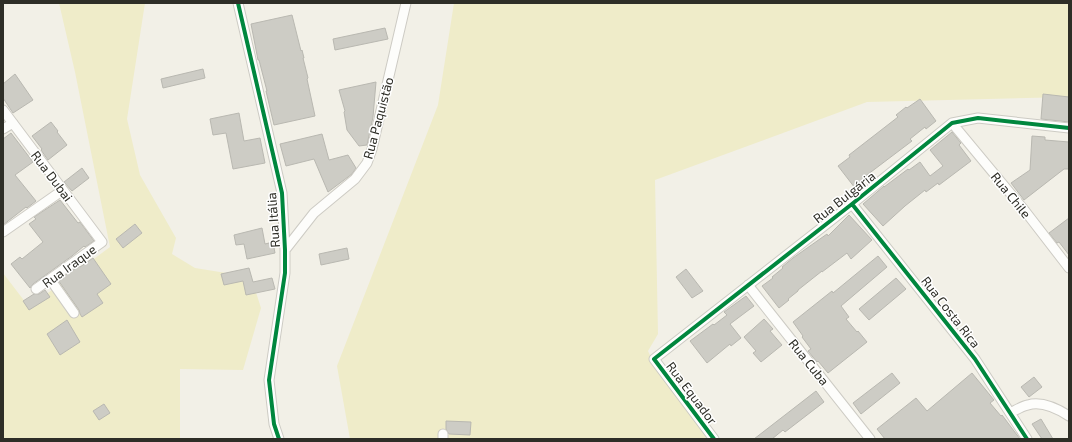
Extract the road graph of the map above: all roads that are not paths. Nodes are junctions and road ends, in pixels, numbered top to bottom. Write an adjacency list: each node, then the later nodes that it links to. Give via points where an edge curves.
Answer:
1 (238, 3): 12 (street, Rua Itália, via 282,193)
2 (406, 3): 12 (street, Rua Paquistão, via 367,163 355,179 314,213)
3 (3, 110): 4 (street, Rua Dubai)
4 (13, 123): 7 (street); 8 (street, Rua Dubai)
5 (952, 123): 6 (street, Rua Bulgária, via 978,118); 9 (street, Rua Bulgária); 13 (street, Rua Chile)
6 (1069, 128)
7 (3, 129)
8 (63, 190): 10 (street); 11 (street, Rua Dubai)
9 (852, 204): 15 (street, Rua Bulgária); 19 (street, Rua Costa Rica, via 975,359)
10 (3, 232)
11 (102, 242): 14 (street, Rua Iraque)
12 (285, 250): 21 (street, Rua Itália, via 285,273 269,380 274,424)
13 (1069, 268)
14 (50, 279): 16 (street, Rua Iraque); 17 (street)
15 (748, 286): 18 (street, Rua Bulgária); 23 (street, Rua Cuba)
16 (36, 290)
17 (74, 313)
18 (654, 360): 22 (street, Rua Equador)
19 (1010, 413): 20 (street, via 1028,405 1040,404); 24 (street, Rua Costa Rica)
20 (1069, 416)
21 (279, 439)
22 (714, 439)
23 (870, 439)
24 (1027, 439)

